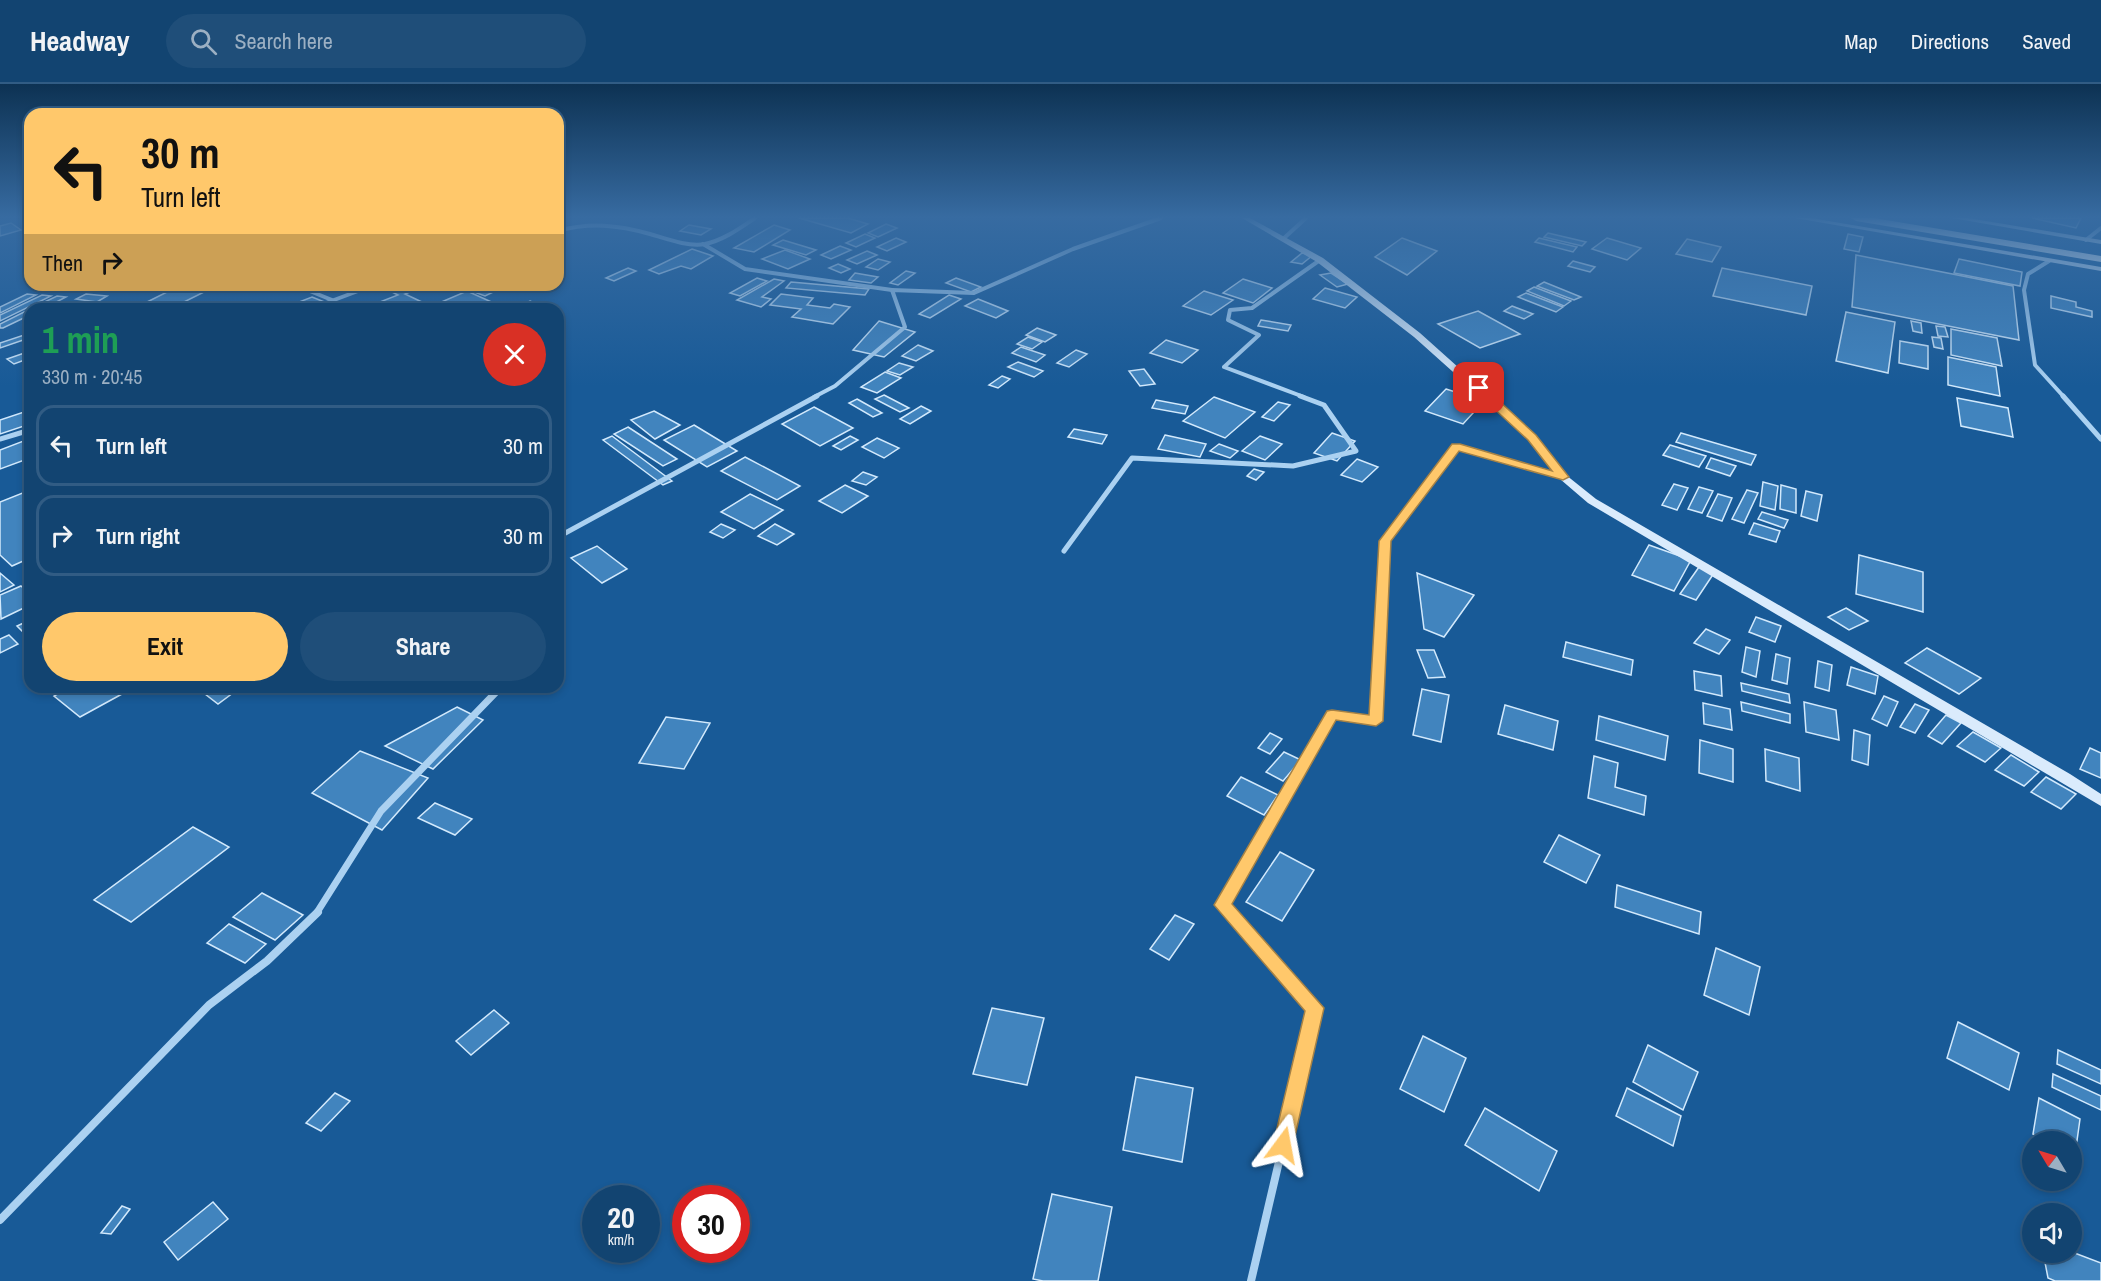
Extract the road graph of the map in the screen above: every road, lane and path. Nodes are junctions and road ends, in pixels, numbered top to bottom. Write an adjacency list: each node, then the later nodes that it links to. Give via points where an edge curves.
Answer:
1 (779, 274): 6 (street)
2 (1017, 274): 6 (street, via 974,293)
3 (1300, 274): 16 (street, via 1252,308 1230,310 1228,320 1259,335 1224,367 1324,405 1356,451 1293,466 1132,458)
4 (1338, 274): 14 (main road, via 1479,388 1532,438)
5 (2028, 274): 12 (street, via 2024,290 2035,366)
6 (892, 290): 15 (street, via 905,327 836,386)
7 (309, 291): 9 (street)
8 (359, 291): 9 (street)
9 (332, 301): 10 (street)
10 (326, 303)
11 (24, 432): 13 (street)
12 (2101, 439)
13 (0, 440)
14 (1563, 477): 18 (main road, via 1592,501); 20 (street, via 1456,447 1385,541 1376,721 1332,715 1222,905 1315,1008)
15 (564, 534)
16 (1064, 551)
17 (495, 693): 19 (street, via 381,811 321,909 267,961 209,1005)
18 (2101, 801)
19 (0, 1220)
20 (1251, 1281)

